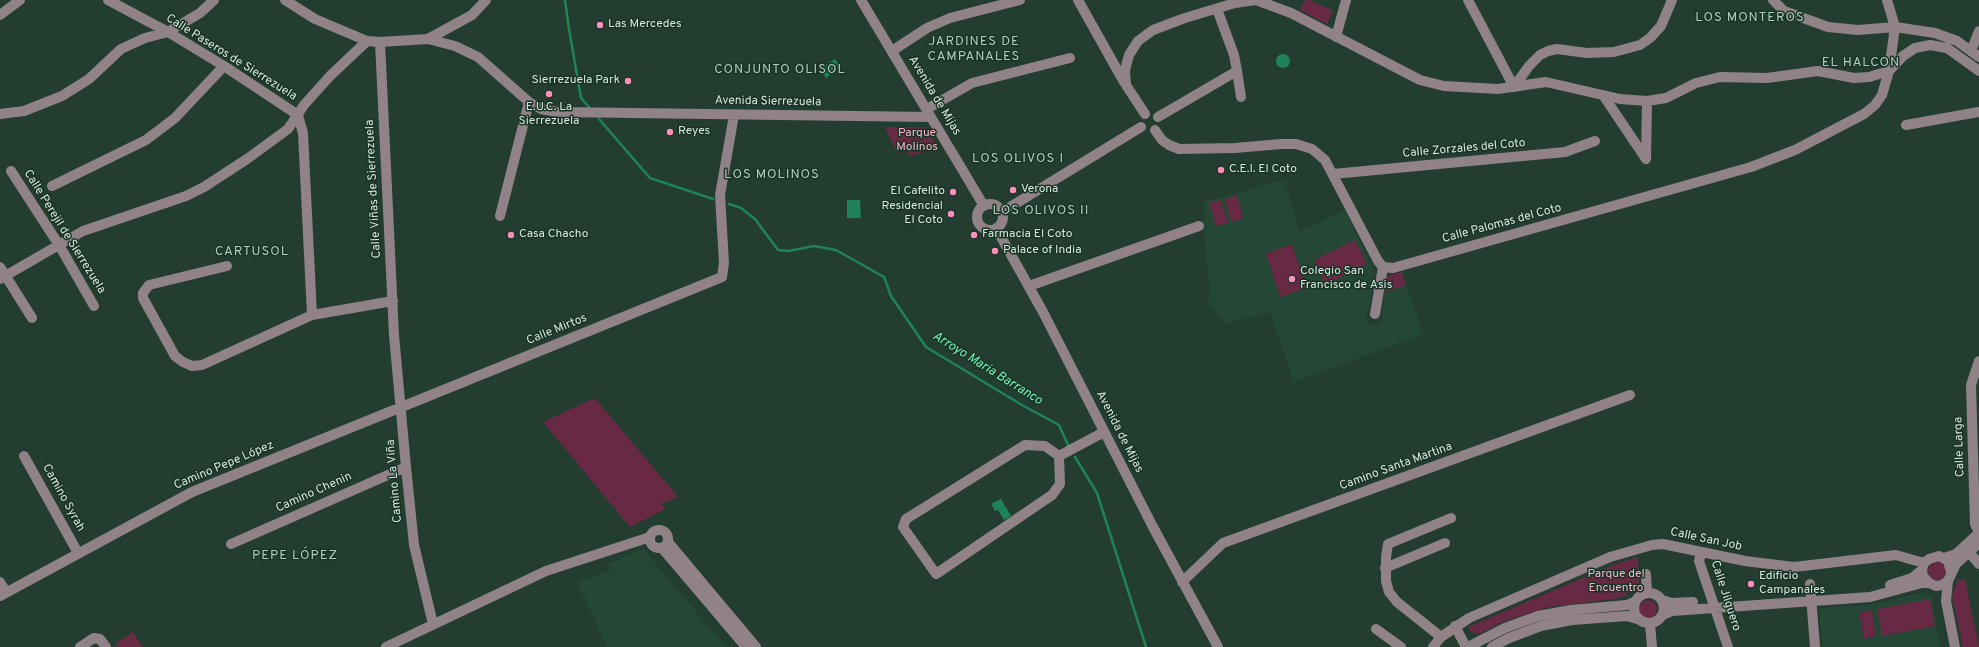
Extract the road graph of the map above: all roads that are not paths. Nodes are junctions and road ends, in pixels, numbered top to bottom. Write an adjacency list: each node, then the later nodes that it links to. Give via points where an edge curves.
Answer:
1 (20, 0): 15 (street)
2 (108, 0): 17 (street, Calle Paseros de Sierrezuela)
3 (214, 0): 17 (street, via 200,13)
4 (285, 0): 21 (street, via 316,19)
5 (486, 0): 20 (street, via 472,15)
6 (862, 0): 23 (street, Avenida de Mijas)
7 (1020, 0): 23 (street, via 950,18 927,28)
8 (1078, 0): 30 (street)
9 (1346, 0): 19 (street)
10 (1468, 0): 31 (street)
11 (1672, 0): 31 (street, via 1660,26 1640,45 1614,52 1586,53 1557,49 1548,51 1529,66)
12 (1773, 0): 16 (street, via 1784,11 1828,27 1858,30)
13 (1888, 0): 16 (street)
14 (1217, 9): 19 (street, via 1256,0 1291,13); 27 (street, via 1234,55); 30 (street, via 1153,30 1138,41 1129,55 1125,70)
15 (0, 15)
16 (1895, 27): 24 (street, via 1935,33 1957,41); 28 (street, Calle Palomas del Coto)
17 (168, 32): 26 (street, Calle Paseros de Sierrezuela); 38 (street, via 131,43 121,49 89,79 62,96 24,111)
18 (1979, 32): 24 (street)
19 (1336, 37): 31 (street, via 1420,80 1444,86 1498,89)
20 (428, 39): 22 (street); 35 (street, Avenida Sierrezuela, via 455,46 478,57)
21 (367, 41): 22 (street); 40 (street, via 330,76)
22 (380, 42): 61 (street, Calle Viñas de Sierrezuela)
23 (892, 51): 37 (street, Avenida de Mijas)
24 (1975, 54)
25 (1070, 58): 37 (street, via 972,83)
26 (224, 66): 40 (street, Calle Paseros de Sierrezuela); 49 (street, via 175,118 146,140)
27 (1237, 71): 33 (street); 42 (street)
28 (1889, 71): 29 (street, Calle Palomas del Coto, via 1915,48 1930,45 1947,48); 34 (street, via 1854,78 1818,71 1767,78 1707,79 1666,98); 58 (street, Calle Palomas del Coto, via 1882,94 1864,114 1795,150 1751,168 1393,268)
29 (1979, 71)
30 (1126, 85): 39 (street)
31 (1514, 87): 32 (street, via 1546,82)
32 (1603, 95): 34 (street); 34 (street, via 1646,159)
33 (1241, 97)
34 (1647, 101)
35 (529, 102): 41 (street, Avenida Sierrezuela, via 541,109 557,112); 52 (street)
36 (1979, 112): 43 (street)
37 (929, 113): 41 (street, Avenida Sierrezuela); 50 (street, Avenida de Mijas)
38 (0, 114)
39 (1145, 114): 42 (street, via 1151,112); 44 (street, via 1141,118)
40 (298, 115): 55 (street, via 288,129 204,187 166,203 83,231); 64 (street, via 302,134)
41 (734, 115): 69 (street, Calle Mirtos, via 720,195 724,263 722,277)
42 (1158, 117): 45 (street, via 1159,125)
43 (1906, 125)
44 (1141, 127): 45 (street, via 1149,131); 51 (street)
45 (1155, 130): 48 (street, via 1162,140 1179,149 1304,145 1325,160)
46 (1595, 141): 48 (street, Calle Zorzales del Coto, via 1565,152)
47 (11, 171): 55 (street, Calle Perejil de Sierrezuela)
48 (1333, 174): 58 (street)
49 (52, 186)
50 (984, 206): 51 (street, via 993,204); 54 (street, via 978,212 977,220 988,230)
51 (1002, 212): 54 (street, via 1002,223)
52 (500, 216)
53 (1199, 226): 60 (street)
54 (996, 228): 60 (street, Avenida de Mijas)
55 (59, 245): 59 (street); 62 (street, Calle Perejil de Sierrezuela)
56 (227, 266): 64 (street, via 149,285 145,289 143,298 175,356 182,362 192,366 202,365)
57 (0, 267): 59 (street)
58 (1383, 267): 63 (street)
59 (3, 278): 65 (street)
60 (1029, 286): 70 (street, Avenida de Mijas)
61 (393, 301): 64 (street); 66 (street, Calle Viñas de Sierrezuela)
62 (94, 306)
63 (1375, 314)
64 (312, 315)
65 (32, 318)
66 (394, 335): 69 (street, Camino La Viña)
67 (1979, 361): 75 (street, Calle Larga, via 1971,385 1975,524)
68 (1630, 395): 91 (street, Camino Santa Martina, via 1224,543)
69 (402, 408): 73 (street, Camino La Viña); 82 (street, Camino Pepe López, via 192,492)
70 (1104, 432): 72 (street); 91 (street, Avenida de Mijas)
71 (24, 456): 82 (street, Camino Syrah)
72 (1058, 456): 72 (street, via 1045,446 1025,445 906,519 903,527 936,574 1052,495 1060,484)
73 (406, 467): 79 (street, Camino Chenin); 103 (street, Camino La Viña, via 414,545)
74 (1451, 518): 87 (street, via 1388,544)
75 (1979, 532): 84 (street, via 1956,554)
76 (650, 537): 80 (street, via 653,546); 80 (street, via 656,531 662,531 667,534); 103 (street, via 546,571)
77 (1445, 543): 87 (street)
78 (1979, 543): 81 (street)
79 (231, 544)
80 (665, 545): 111 (street); 112 (street)
81 (1969, 552): 85 (street); 89 (street, via 1956,564)
82 (78, 553): 95 (street, Camino Pepe López)
83 (1701, 553): 86 (street, Calle San Job, via 1745,562 1794,567 1896,555); 100 (street, Calle Jilguero, via 1699,561); 105 (street, Calle San Job, via 1663,544 1652,545 1610,558)
84 (1944, 558): 86 (street, via 1934,556); 89 (street, via 1951,567)
85 (1979, 564)
86 (1923, 567): 93 (street, via 1923,576); 96 (street, via 1912,578 1901,582 1869,590)
87 (1385, 568): 107 (street, via 1389,592 1397,602)
88 (1646, 574): 94 (street)
89 (1950, 576): 93 (street); 98 (street)
90 (0, 582): 95 (street)
91 (1182, 582): 113 (street, Avenida de Mijas)
92 (1810, 584): 96 (street)
93 (1933, 585): 96 (street, via 1922,583 1870,597); 98 (street)
94 (1647, 593): 97 (street); 99 (street)
95 (3, 594)
96 (1811, 598): 100 (street); 120 (street)
97 (1662, 600): 100 (street, via 1672,603); 101 (street)
98 (1946, 601): 121 (street)
99 (1634, 602): 102 (street, via 1633,611); 116 (street, via 1538,616 1505,628)
100 (1714, 604): 101 (street); 119 (street, Calle Jilguero)
101 (1662, 615): 104 (street)
102 (1637, 618): 104 (street, via 1643,623); 117 (street, via 1627,616 1572,620 1541,626)
103 (433, 624): 110 (street)
104 (1650, 624): 118 (street)
105 (1455, 626): 107 (street, Calle San Job); 116 (street)
106 (1376, 629): 114 (street)
107 (1441, 637): 115 (street, Calle San Job)
108 (80, 647): 109 (street, via 94,638 100,638)
109 (106, 647)
110 (386, 647)
111 (746, 647)
112 (756, 647)
113 (1218, 647)
114 (1401, 647)
115 (1433, 647)
116 (1467, 647)
117 (1492, 647)
118 (1652, 647)
119 (1728, 647)
120 (1815, 647)
121 (1955, 647)

